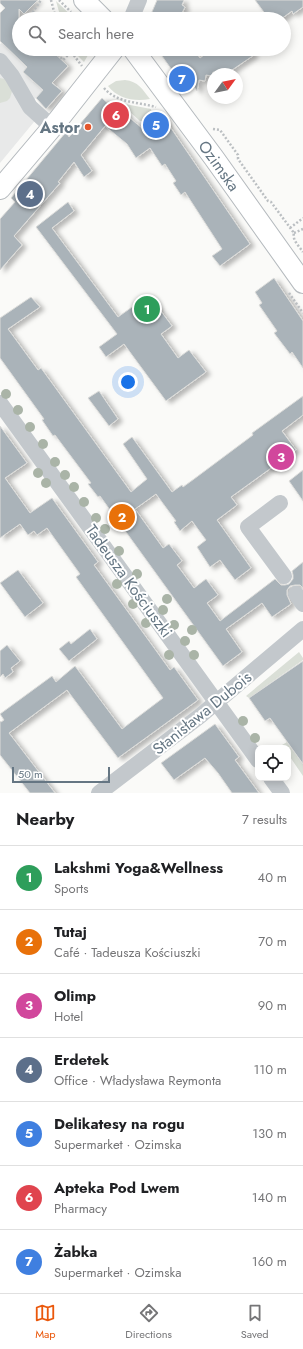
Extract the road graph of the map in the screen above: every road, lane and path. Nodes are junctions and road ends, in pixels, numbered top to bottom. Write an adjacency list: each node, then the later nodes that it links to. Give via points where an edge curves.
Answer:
1 (40, 0): 6 (path)
2 (50, 0): 7 (path)
3 (59, 0): 5 (path)
4 (139, 0): 9 (street)
5 (79, 7): 8 (main road)
6 (32, 12)
7 (54, 12)
8 (89, 12)
9 (134, 12)
10 (59, 56): 11 (path, via 63,60)
11 (66, 56)
12 (75, 56): 16 (path)
13 (109, 56): 16 (main road)
14 (138, 56): 24 (main road, Ozimska, via 214,158)
15 (0, 61): 18 (street, via 12,76 30,108)
16 (94, 75): 17 (path, via 109,94 121,100); 18 (main road)
17 (159, 108)
18 (52, 127): 19 (main road)
19 (0, 189)
20 (303, 218): 21 (path)
21 (290, 228)
22 (303, 229): 23 (path)
23 (294, 233)
24 (294, 286): 25 (path)
25 (303, 313)
26 (0, 403): 30 (street, Tadeusza Kościuszki)
27 (280, 503): 28 (street, via 248,527)
28 (284, 576)
29 (303, 630): 30 (street, Stanisława Dubois)
30 (217, 703): 31 (street, Tadeusza Kościuszki); 33 (street, Stanisława Dubois)
31 (255, 756)
32 (273, 781): 34 (street)
33 (100, 793)
34 (282, 793)

